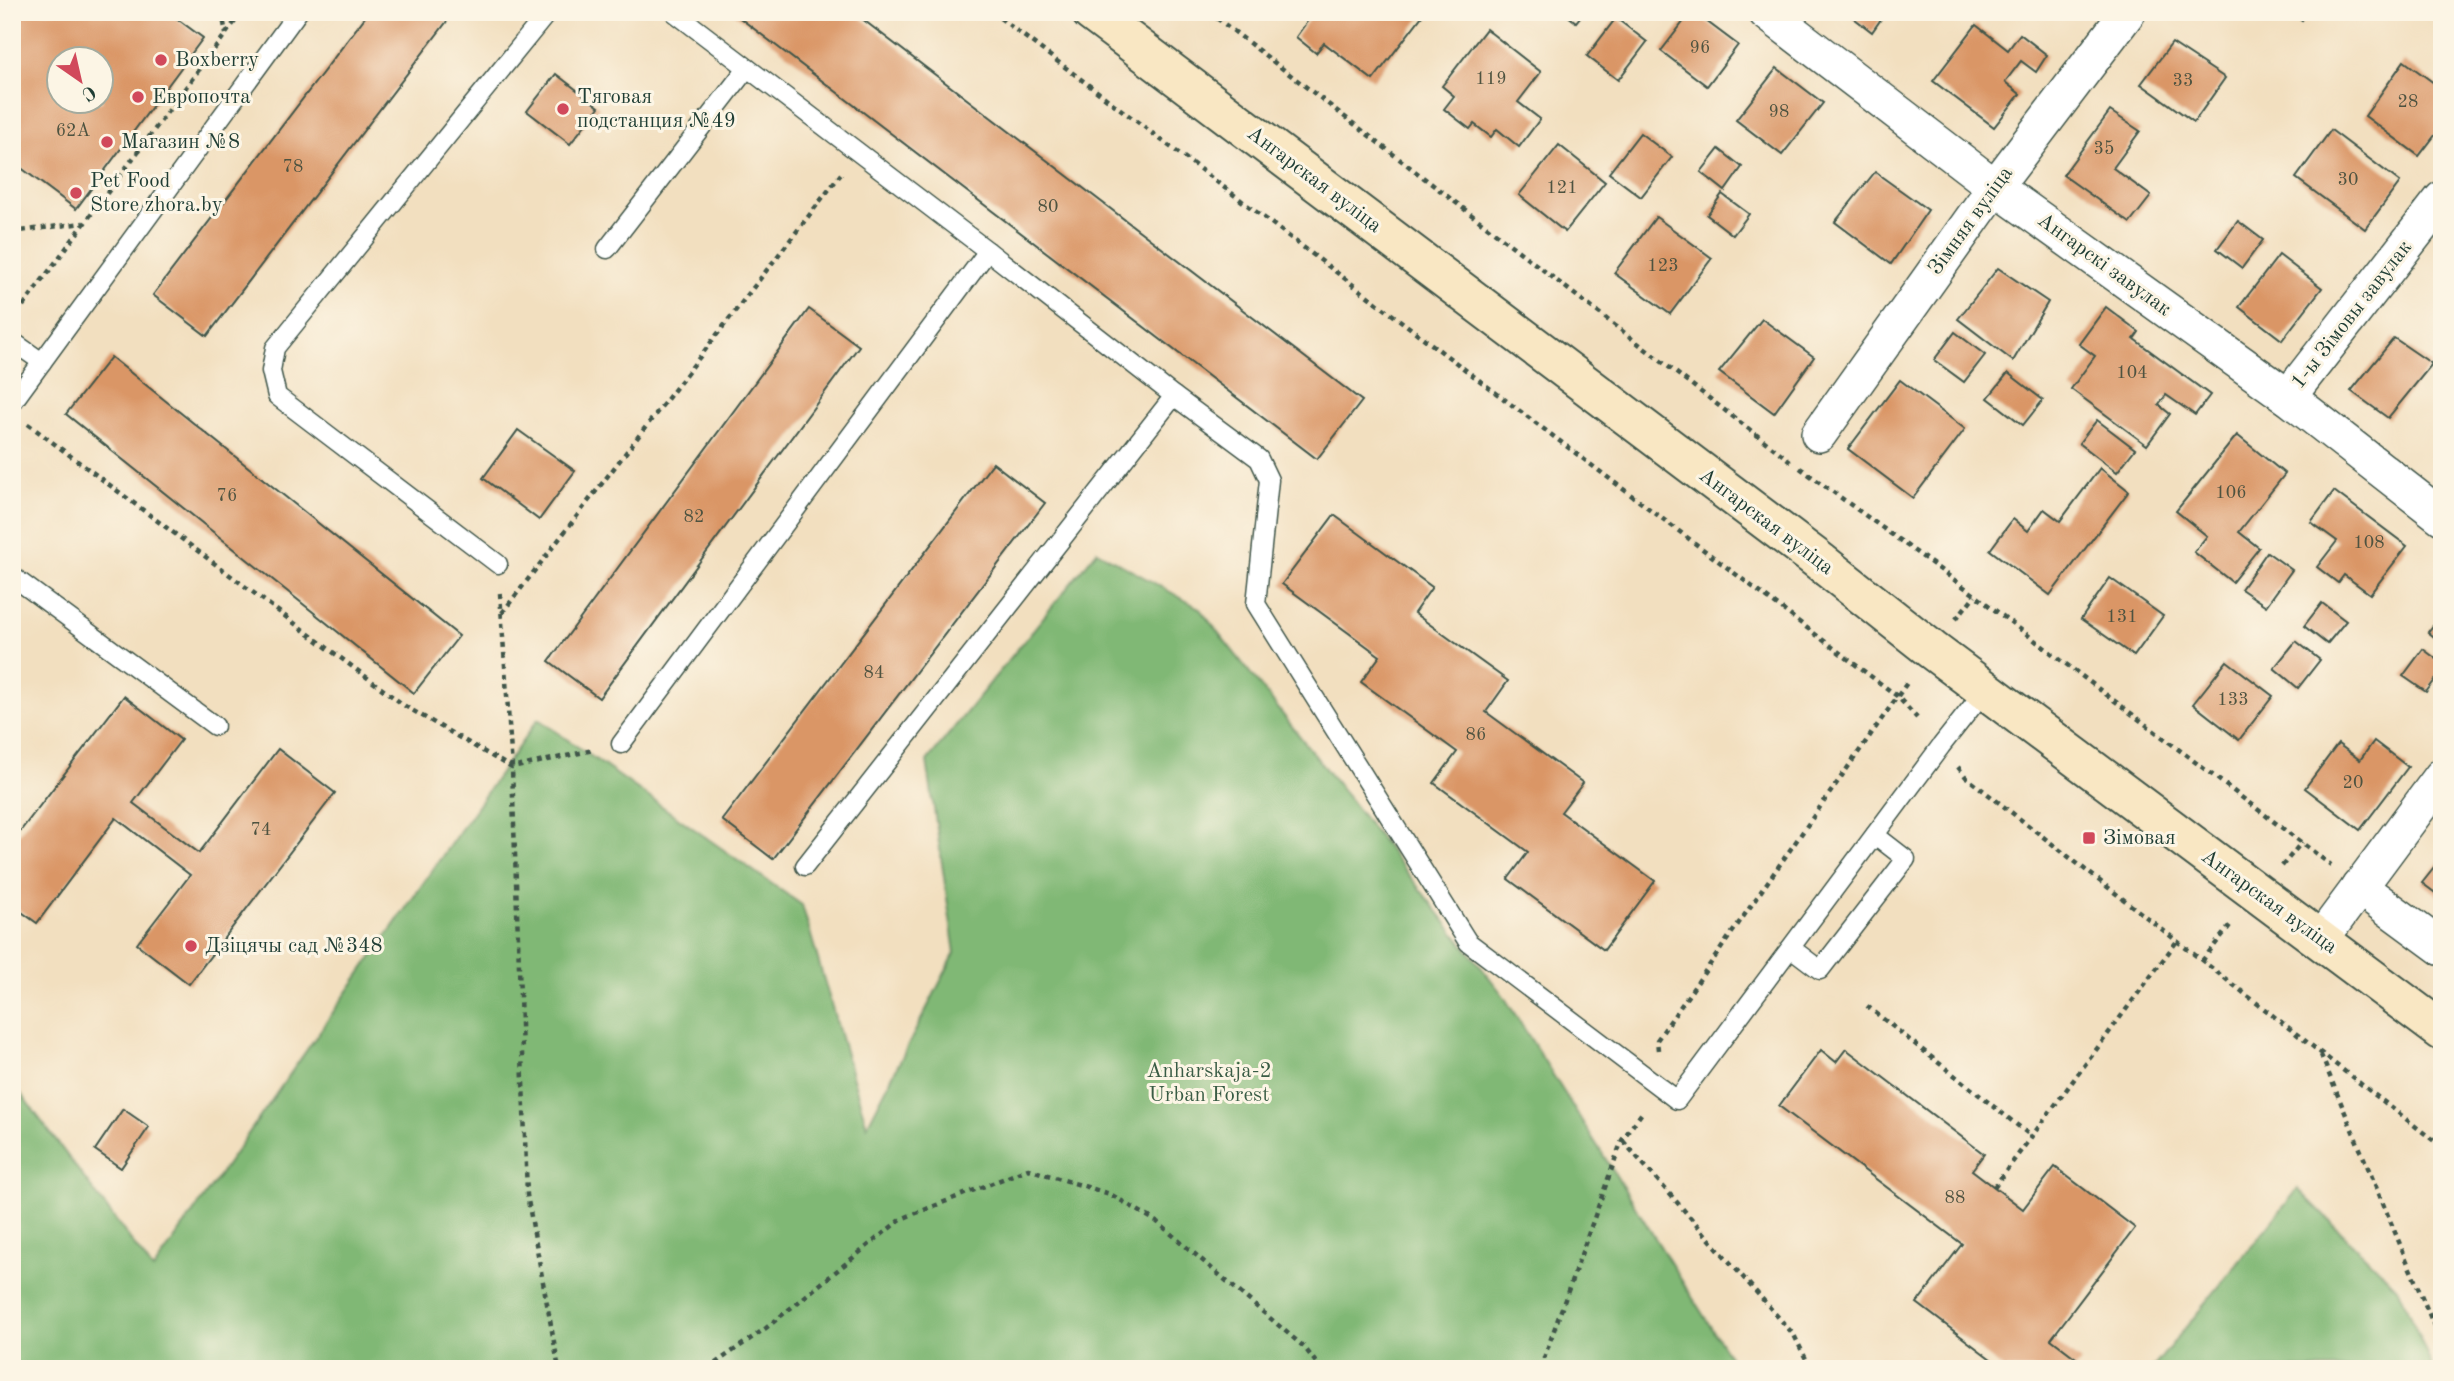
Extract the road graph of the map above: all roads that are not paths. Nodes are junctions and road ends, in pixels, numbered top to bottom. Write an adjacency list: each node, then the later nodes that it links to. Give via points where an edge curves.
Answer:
1 (298, 12): 13 (lane)
2 (548, 12): 19 (lane, via 275,348 271,371 277,396)
3 (674, 12): 7 (lane)
4 (1766, 12): 8 (street, Ангарскі завулак)
5 (2128, 12): 8 (street, Зімняя вуліца)
6 (1101, 15): 21 (main road, Ангарская вуліца)
7 (747, 68): 10 (lane); 11 (lane)
8 (1995, 187): 15 (street, Ангарскі завулак); 17 (street, Зімняя вуліца)
9 (2442, 199): 15 (street, 1-ы Зімовы завулак)
10 (607, 249)
11 (988, 251): 14 (lane); 23 (lane)
12 (12, 341): 13 (lane)
13 (42, 362): 16 (lane)
14 (1174, 397): 26 (lane); 29 (lane, via 1259,458 1269,480 1256,604 1468,942 1677,1100)
15 (2288, 397): 18 (street, Ангарскі завулак)
16 (12, 402)
17 (1819, 434)
18 (2442, 517)
19 (498, 564)
20 (12, 576): 22 (lane)
21 (1986, 689): 25 (lane); 28 (main road, Ангарская вуліца)
22 (215, 726)
23 (621, 744)
24 (2442, 776): 27 (street)
25 (1875, 835): 29 (lane); 29 (lane, via 1906,859 1820,970)
26 (805, 866)
27 (2359, 887): 28 (street); 30 (street)
28 (2320, 939): 31 (main road, Ангарская вуліца)
29 (1791, 948)
30 (2442, 948)
31 (2442, 1031)

